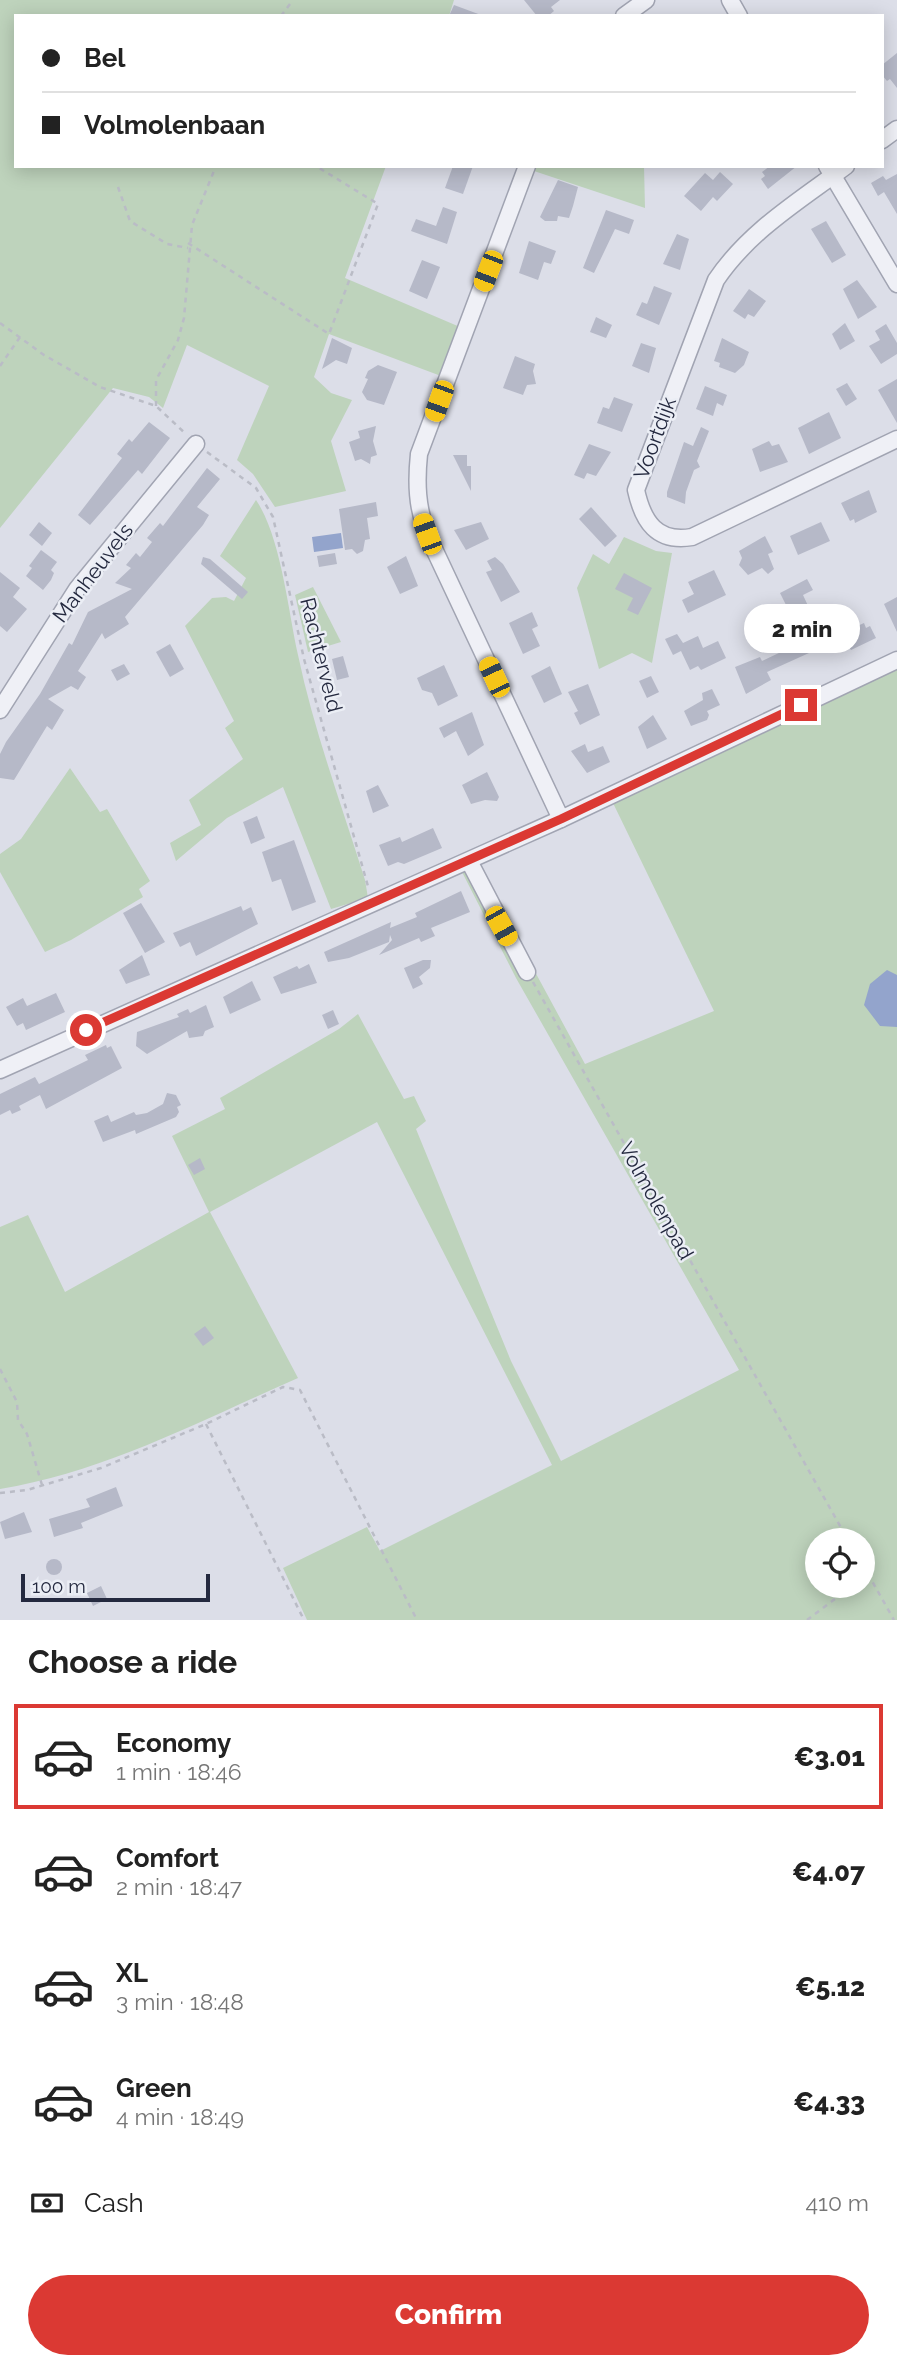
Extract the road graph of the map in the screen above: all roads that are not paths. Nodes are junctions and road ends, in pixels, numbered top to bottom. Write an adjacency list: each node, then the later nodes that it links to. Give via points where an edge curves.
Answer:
1 (646, 0): 2 (street)
2 (625, 9)
3 (526, 168): 10 (street, via 419,454 416,489 427,534)
4 (830, 171): 5 (street); 6 (street, Voortdijk, via 733,254 716,280 636,490 640,510 650,527 662,535 692,537)
5 (897, 284)
6 (897, 439)
7 (196, 444): 9 (street, Manheuvels, via 77,589)
8 (897, 660): 10 (street)
9 (0, 710)
10 (561, 819): 11 (street)
11 (469, 861): 12 (street); 13 (street)
12 (527, 972)
13 (0, 1070)

